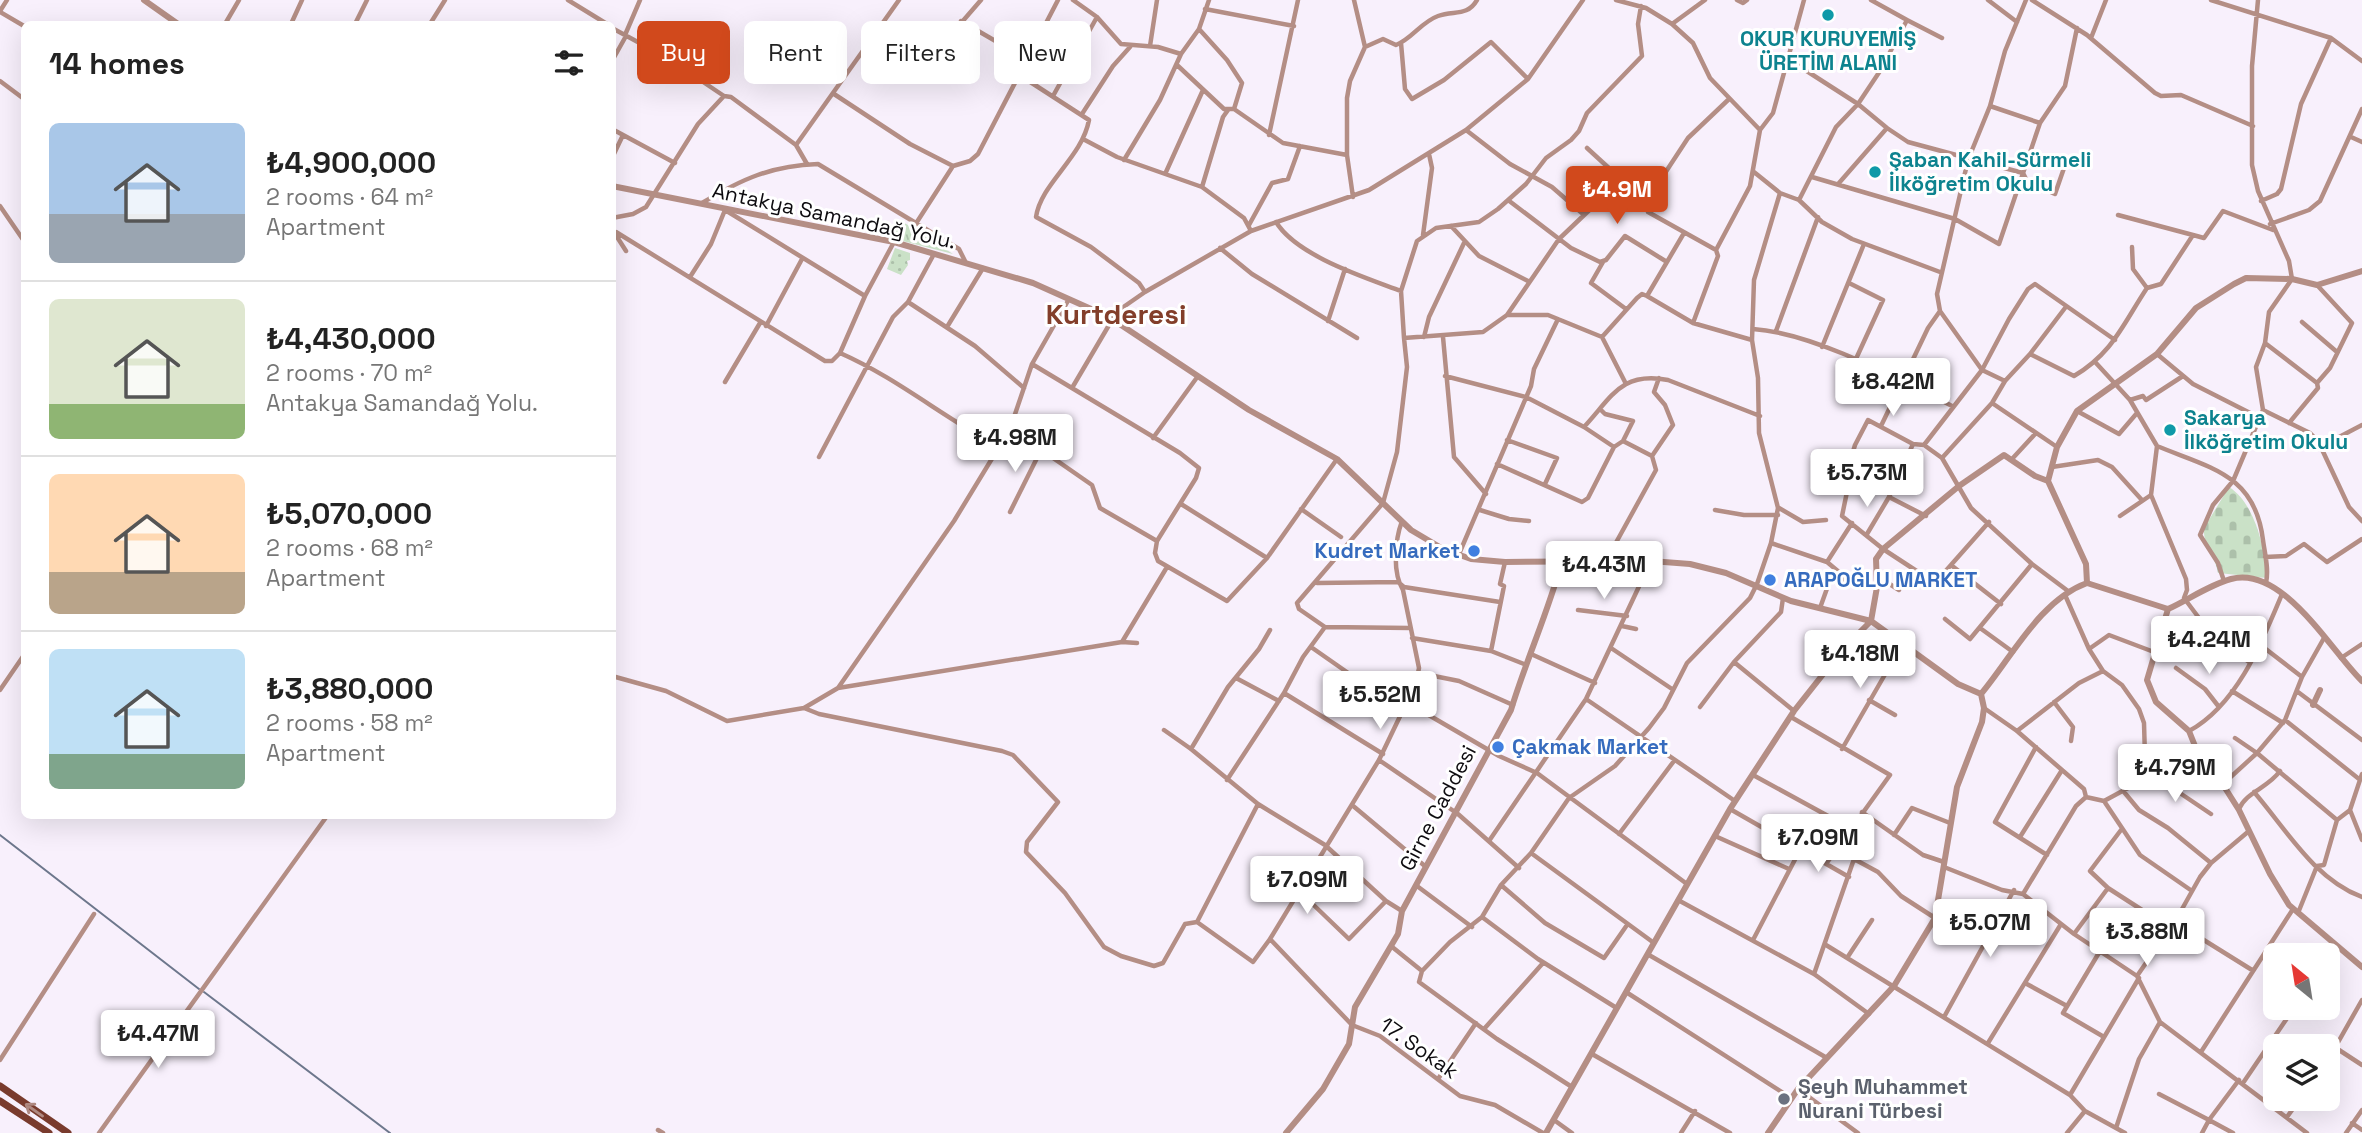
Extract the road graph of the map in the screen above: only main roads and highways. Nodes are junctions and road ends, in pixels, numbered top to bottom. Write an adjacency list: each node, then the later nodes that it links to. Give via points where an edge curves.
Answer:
1 (0, 1086): 4 (main road, one-way to 1)
2 (0, 1101): 3 (main road)
3 (49, 1133)
4 (68, 1133)

